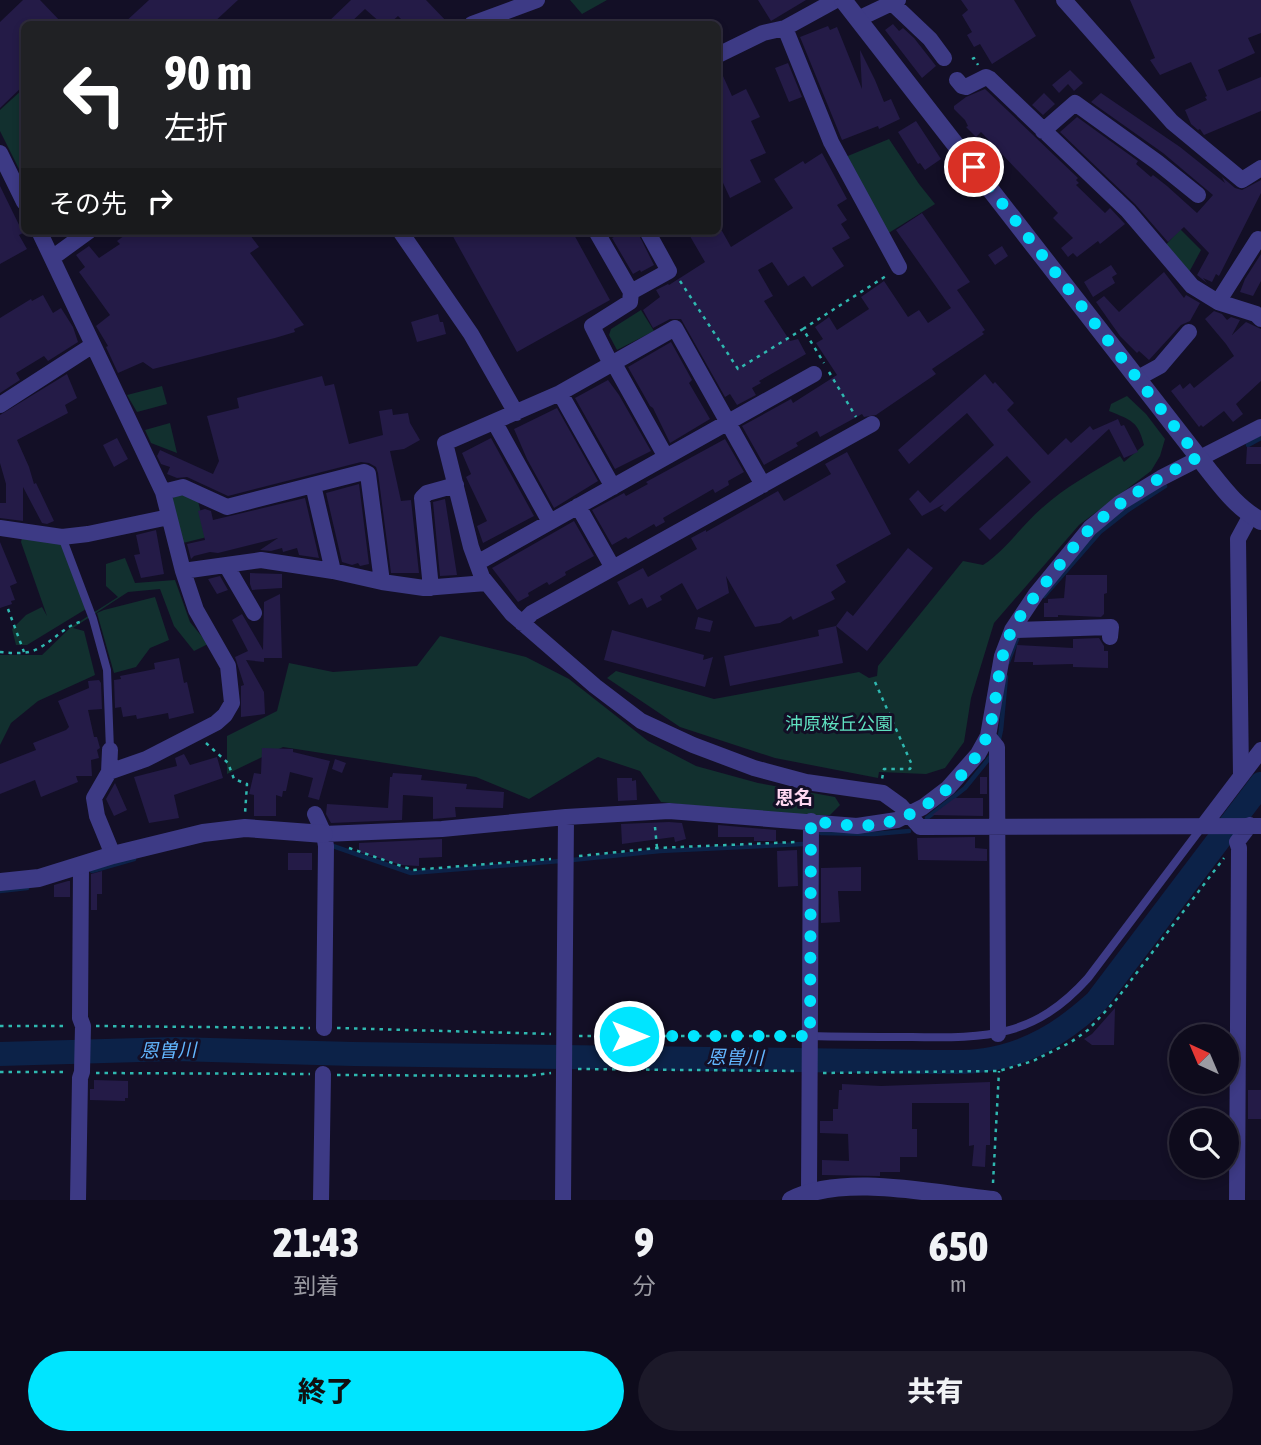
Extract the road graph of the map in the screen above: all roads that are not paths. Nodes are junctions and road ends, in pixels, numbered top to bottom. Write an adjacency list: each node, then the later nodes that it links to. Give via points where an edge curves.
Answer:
1 (537, 0): 7 (street)
2 (836, 0): 8 (street)
3 (843, 0): 6 (street)
4 (1063, 0): 14 (street, via 1172,122 1242,180)
5 (895, 1): 6 (street); 10 (street)
6 (858, 19): 33 (street)
7 (480, 21)
8 (785, 27): 9 (street); 25 (street, via 831,142)
9 (721, 54)
10 (944, 58)
11 (957, 80): 12 (street, via 966,87 990,79)
12 (1044, 131): 16 (street, via 1075,103); 27 (street, via 1128,211 1192,286)
13 (0, 152): 15 (street)
14 (1261, 168)
15 (5, 172): 17 (street)
16 (1198, 195)
17 (21, 197)
18 (41, 235): 24 (street)
19 (84, 235): 24 (street)
20 (403, 235): 36 (street, via 471,334)
21 (598, 235): 26 (street)
22 (649, 235): 26 (street, via 669,271)
23 (1258, 239): 27 (street)
24 (52, 258): 30 (street)
25 (899, 267)
26 (631, 292): 31 (street, via 630,302 592,326)
27 (1218, 302): 28 (street)
28 (1261, 319)
29 (1189, 332): 33 (street, via 1160,366)
30 (93, 345): 35 (street); 47 (street)
31 (613, 362): 34 (street); 37 (street, via 675,328); 41 (street)
32 (814, 374): 37 (street)
33 (1138, 378): 42 (street)
34 (560, 393): 36 (street); 46 (street)
35 (0, 405)
36 (516, 413): 38 (street)
37 (727, 422): 41 (street); 45 (street)
38 (495, 423): 44 (street, via 445,443); 51 (street)
39 (868, 426): 45 (street)
40 (1261, 427): 42 (street)
41 (666, 457): 46 (street)
42 (1198, 457): 50 (street, via 1230,496); 65 (street, via 1120,503 1090,528)
43 (313, 485): 47 (street, via 227,507 183,486); 58 (street); 59 (street, via 368,474)
44 (456, 485): 54 (street); 61 (street, via 422,498)
45 (763, 485): 56 (street)
46 (613, 487): 48 (street)
47 (163, 492): 49 (street)
48 (578, 506): 51 (street); 56 (street)
49 (169, 517): 53 (street); 57 (street)
50 (1256, 518): 70 (street, via 1238,539)
51 (550, 522): 54 (street)
52 (0, 528): 53 (street)
53 (62, 537): 67 (lane, via 107,670)
54 (477, 563): 60 (street)
55 (226, 565): 57 (street); 58 (street, via 261,560); 62 (street)
56 (613, 568): 63 (street)
57 (183, 571): 69 (street, via 196,610 228,666 232,703 216,723 146,759)
58 (333, 571): 59 (street)
59 (382, 582): 61 (street)
60 (486, 583): 61 (street); 63 (street)
61 (431, 588)
62 (254, 613)
63 (522, 623): 72 (street, via 595,686 652,727 754,768 806,782 881,792)
64 (1110, 627): 65 (street)
65 (1012, 630): 66 (street, via 1002,656)
66 (988, 736): 72 (street, via 955,782); 77 (street, via 997,747)
67 (110, 750): 69 (street)
68 (1261, 750): 70 (street)
69 (109, 772): 79 (street, via 94,798)
70 (1241, 776): 75 (street)
71 (316, 814): 78 (street)
72 (909, 814): 74 (street, via 875,825); 77 (street, via 920,827)
73 (566, 817): 74 (street, via 653,812); 78 (street); 90 (street)
74 (811, 821): 84 (street)
75 (1206, 825): 76 (street); 77 (street); 83 (lane, via 1070,998 1026,1026)
76 (1251, 826): 93 (street, via 1237,842)
77 (996, 827): 83 (street)
78 (325, 838): 79 (street, via 244,828); 82 (street)
79 (113, 855): 80 (street)
80 (81, 865): 81 (street, via 39,878); 88 (street)
81 (0, 882)
82 (324, 1028)
83 (998, 1034): 84 (lane)
84 (810, 1038): 86 (street)
85 (323, 1074): 89 (street)
86 (809, 1191): 87 (street, via 832,1187); 91 (street)
87 (868, 1193): 92 (street)
88 (78, 1200)
89 (321, 1200)
90 (563, 1200)
91 (791, 1200)
92 (992, 1200)
93 (1237, 1200)

